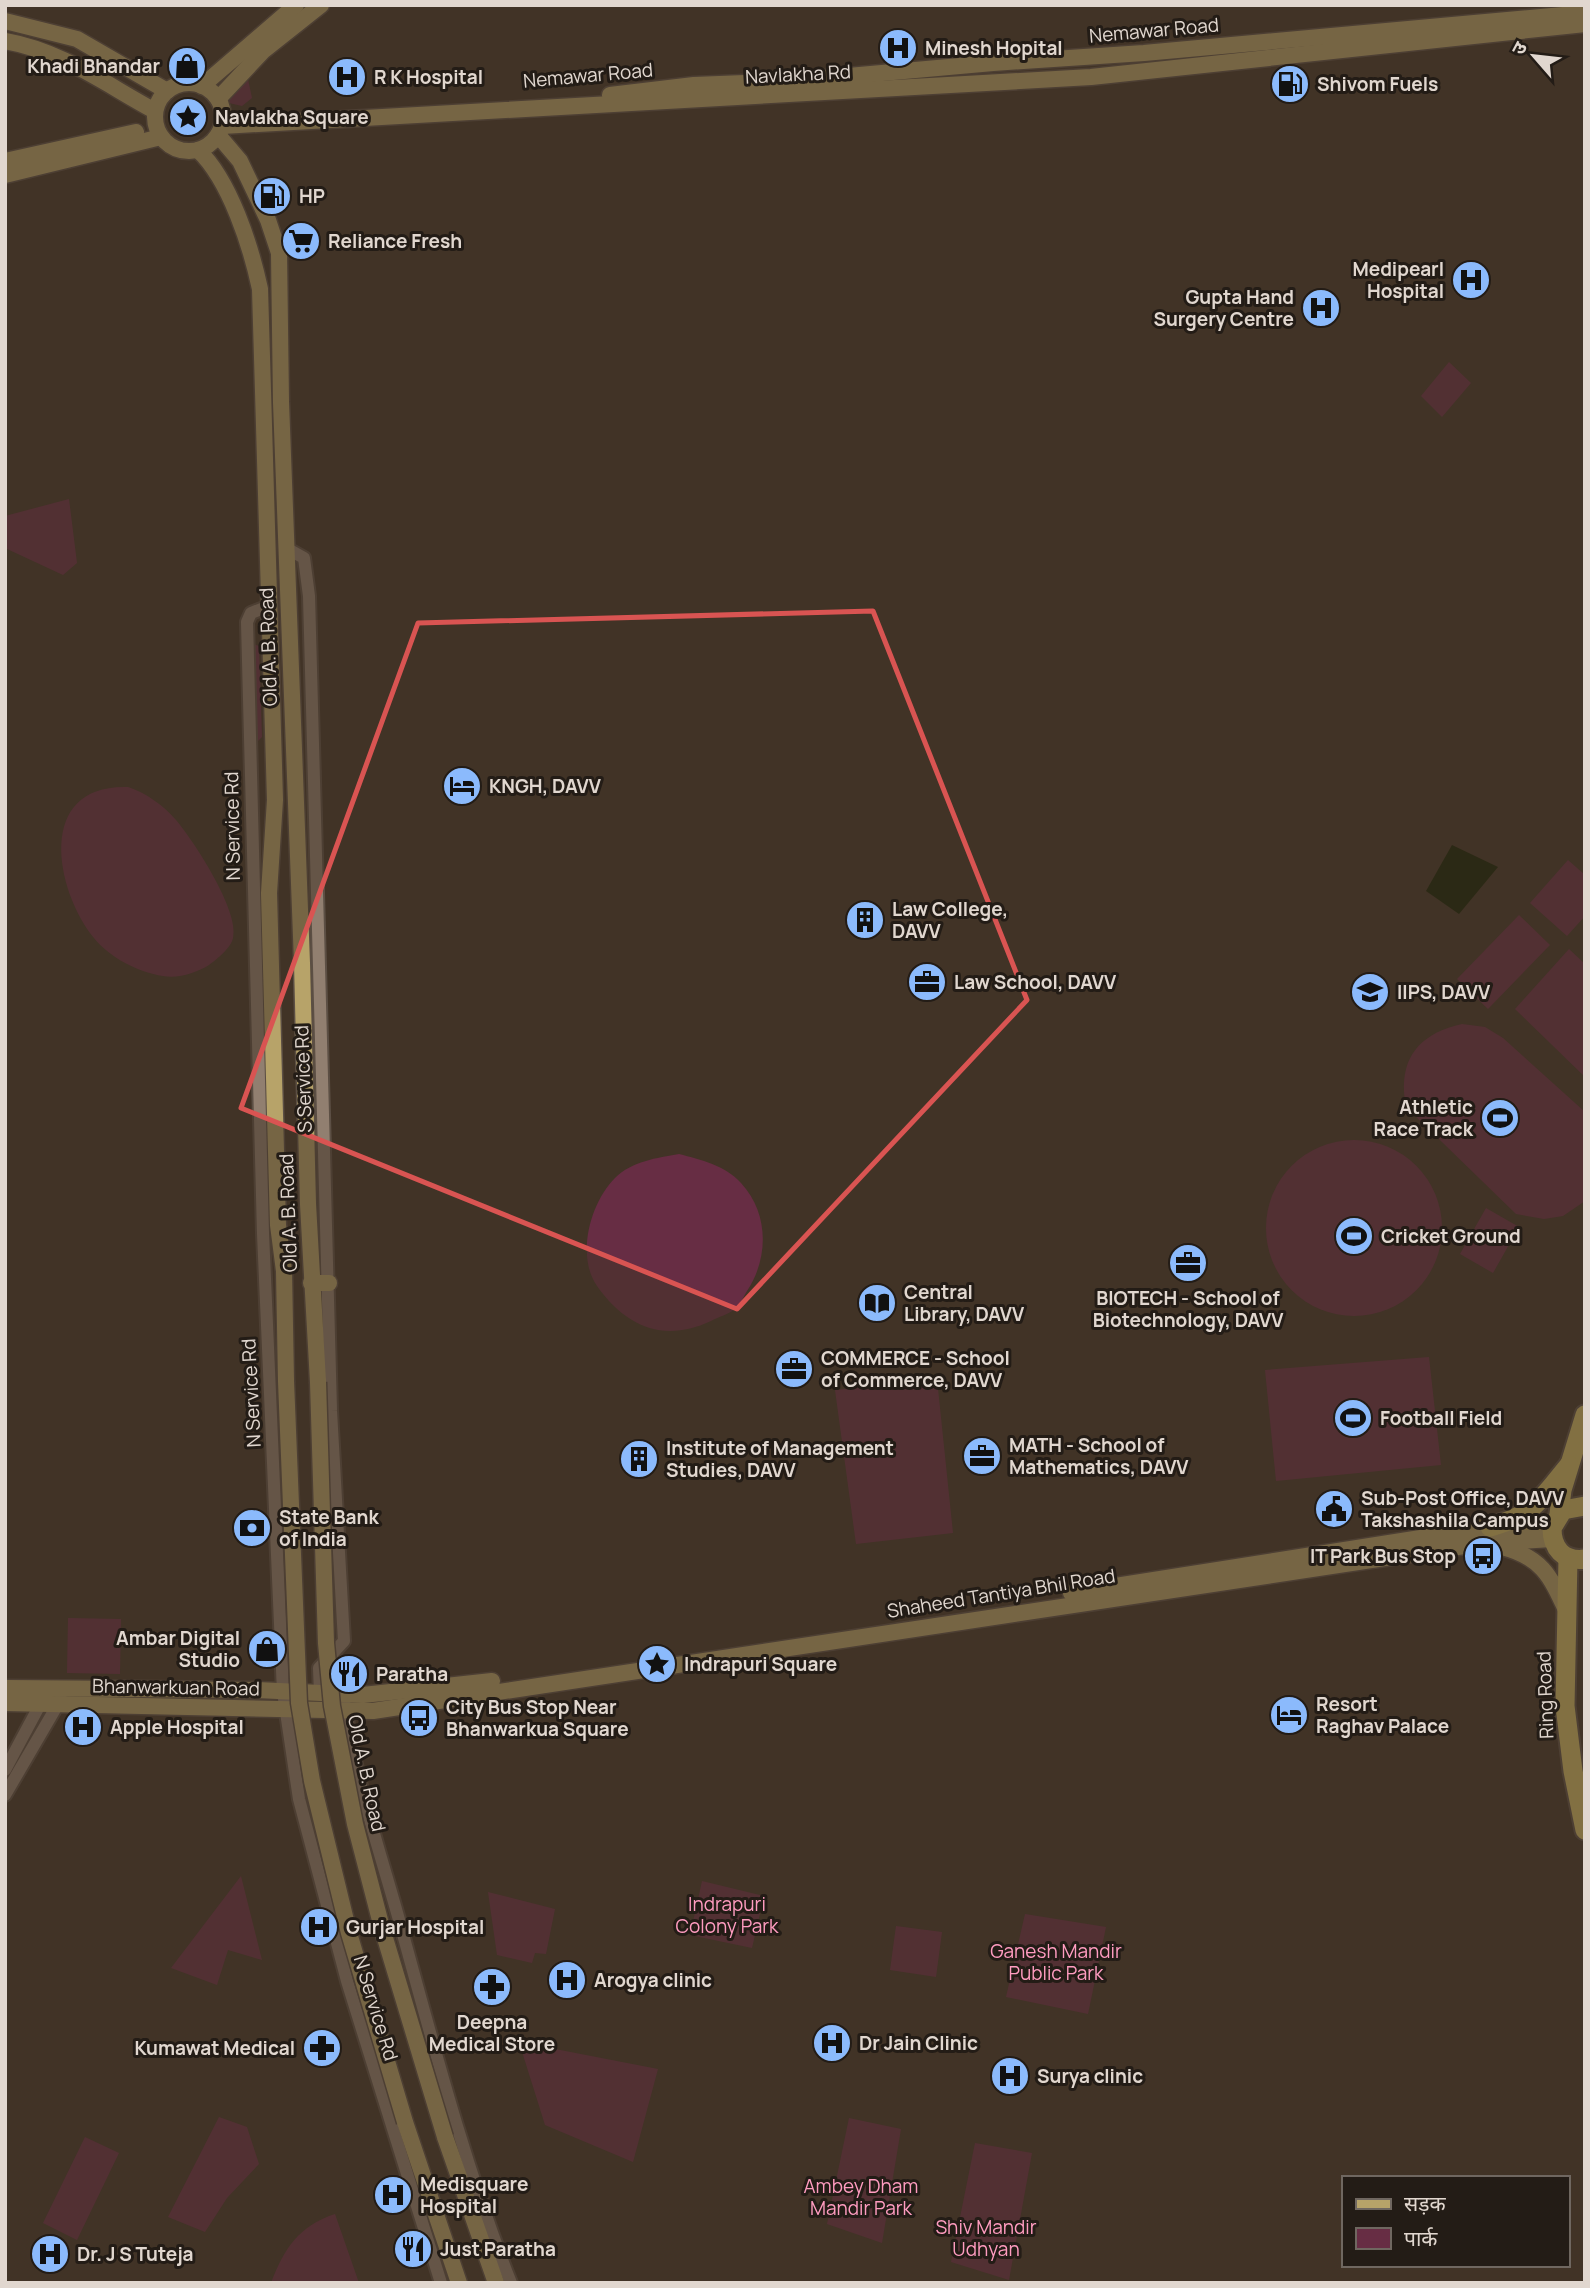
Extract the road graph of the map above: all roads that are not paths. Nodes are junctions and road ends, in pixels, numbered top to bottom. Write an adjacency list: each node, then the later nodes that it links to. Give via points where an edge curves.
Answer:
1 (296, 5): 9 (main road)
2 (321, 5): 11 (main road, via 263,51)
3 (1585, 13): 13 (main road, Nemawar Road)
4 (5, 21): 7 (main road, via 77,39)
5 (1585, 24): 13 (main road, Navlakha Rd, via 1091,77)
6 (5, 41): 12 (main road, via 44,50)
7 (135, 72): 8 (main road); 10 (main road)
8 (184, 83): 9 (main road); 10 (main road)
9 (202, 86): 11 (main road)
10 (167, 91): 12 (main road)
11 (222, 94): 13 (main road, Old A. B. Road)
12 (148, 107): 14 (main road)
13 (226, 127): 16 (main road); 20 (main road, Old A. B. Road, via 279,253)
14 (152, 132): 15 (main road); 16 (main road, via 177,150); 17 (main road)
15 (121, 147): 18 (main road); 19 (main road, via 154,144 192,159)
16 (198, 150): 19 (main road, Old A. B. Road, via 209,160)
17 (5, 162)
18 (5, 175)
19 (227, 195): 21 (main road, Old A. B. Road, via 251,250 260,289)
20 (286, 548): 23 (main road, Old A. B. Road); 24 (street, S Service Rd, via 304,558 309,596)
21 (269, 606): 22 (main road, Old A. B. Road, via 275,800 269,893 278,1225); 25 (street, N Service Rd, via 251,613 247,622)
22 (284, 1271): 25 (street); 49 (main road, Old A. B. Road, bridge, via 295,1653 302,1716 312,1781 349,1933 405,2122)
23 (311, 1283): 24 (main road); 48 (main road, Old A. B. Road, bridge, via 331,1706 382,1928 445,2137)
24 (329, 1283): 38 (street, S Service Rd, via 344,1641 319,1668)
25 (266, 1298): 37 (street, N Service Rd)
26 (1585, 1415): 27 (highway)
27 (1569, 1465): 29 (highway); 30 (highway, via 1519,1519)
28 (1585, 1506): 29 (highway, via 1569,1508)
29 (1554, 1527): 30 (main road); 31 (highway, via 1558,1550)
30 (1487, 1535): 32 (main road, via 1540,1564); 36 (main road, Shaheed Tantiya Bhil Road)
31 (1576, 1558): 32 (highway, Ring Road)
32 (1566, 1610): 47 (highway, Ring Road, via 1565,1706)
33 (5, 1688): 34 (main road, Bhanwarkuan Road)
34 (48, 1688): 35 (main road, Bhanwarkuan Road); 41 (street)
35 (66, 1689): 37 (main road, Bhanwarkuan Road); 42 (street)
36 (460, 1691): 39 (main road, Bhanwarkuan Road); 44 (main road, Bhanwarkuan Road)
37 (283, 1692): 38 (main road, Bhanwarkuan Road); 43 (street, N Service Rd)
38 (320, 1693): 39 (main road, Bhanwarkuan Road)
39 (344, 1694): 44 (street)
40 (5, 1703): 41 (main road, Bhanwarkuan Road)
41 (40, 1705): 42 (main road, Bhanwarkuan Road); 45 (street)
42 (57, 1706): 43 (main road, Bhanwarkuan Road); 46 (street)
43 (286, 1710): 44 (main road, Bhanwarkuan Road); 49 (street, N Service Rd, via 299,1799 347,1981)
44 (346, 1712): 48 (street)
45 (5, 1770)
46 (5, 1795)
47 (1585, 1830)
48 (464, 2171): 52 (main road, Old A. B. Road); 53 (street)
49 (414, 2174): 50 (street, N Service Rd); 51 (main road, Old A. B. Road)
50 (441, 2283)
51 (459, 2283)
52 (496, 2283)
53 (510, 2283)

